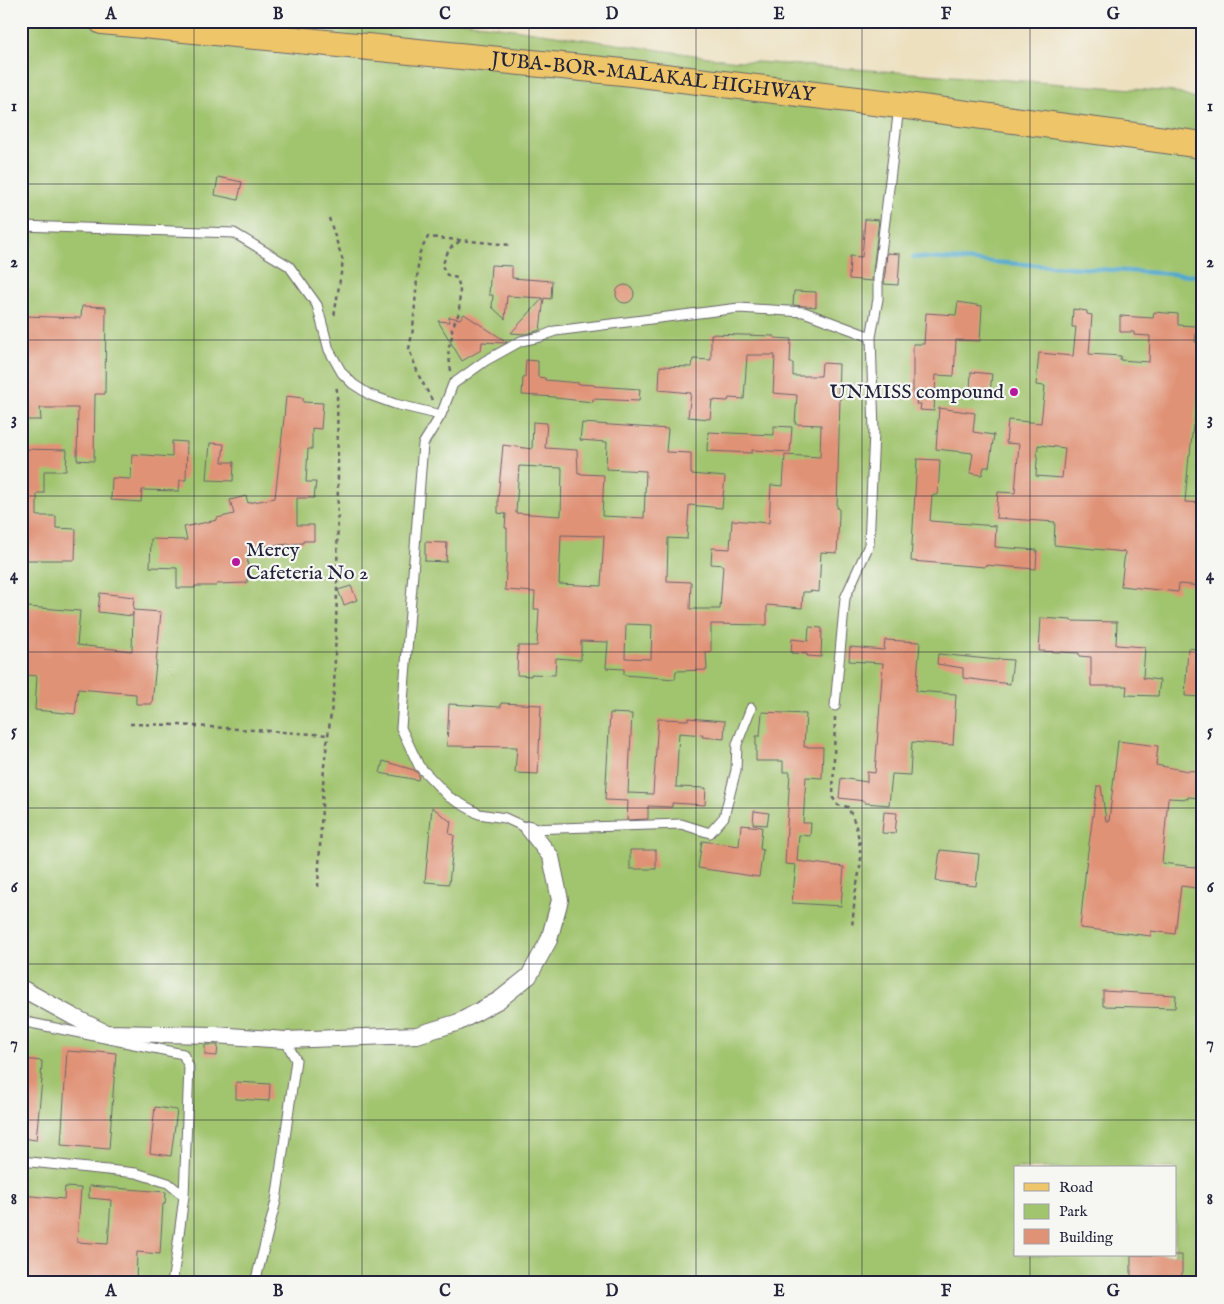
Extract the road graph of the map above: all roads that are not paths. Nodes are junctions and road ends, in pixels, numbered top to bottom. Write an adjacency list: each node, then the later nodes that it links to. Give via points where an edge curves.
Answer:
1 (102, 21): 2 (main road, JUBA-BOR-MALAKAL HIGHWAY, via 623,72)
2 (900, 104): 3 (main road, JUBA-BOR-MALAKAL HIGHWAY); 5 (lane)
3 (1203, 145)
4 (21, 226): 6 (lane, via 234,233 289,266 317,305 329,350 342,373 353,384 370,395 395,404)
5 (871, 337): 6 (lane, via 804,312 739,308 555,331 540,338 521,340 453,384); 7 (lane, via 874,432 869,545 845,598)
6 (441, 415): 9 (lane, via 423,444 401,728 420,766 448,797 478,814 504,818)
7 (835, 706)
8 (751, 708): 9 (lane, via 737,744 736,770 724,817 710,834 681,824)
9 (529, 829): 12 (street, via 550,857 560,900 549,940 529,976 499,1000 459,1022 418,1035)
10 (21, 988): 12 (street, via 106,1033)
11 (21, 1021): 14 (lane, via 183,1054 189,1067)
12 (285, 1040): 16 (lane, via 296,1060 276,1201)
13 (21, 1161): 14 (lane, via 136,1173 168,1183)
14 (184, 1196): 15 (lane)
15 (172, 1283)
16 (255, 1283)

